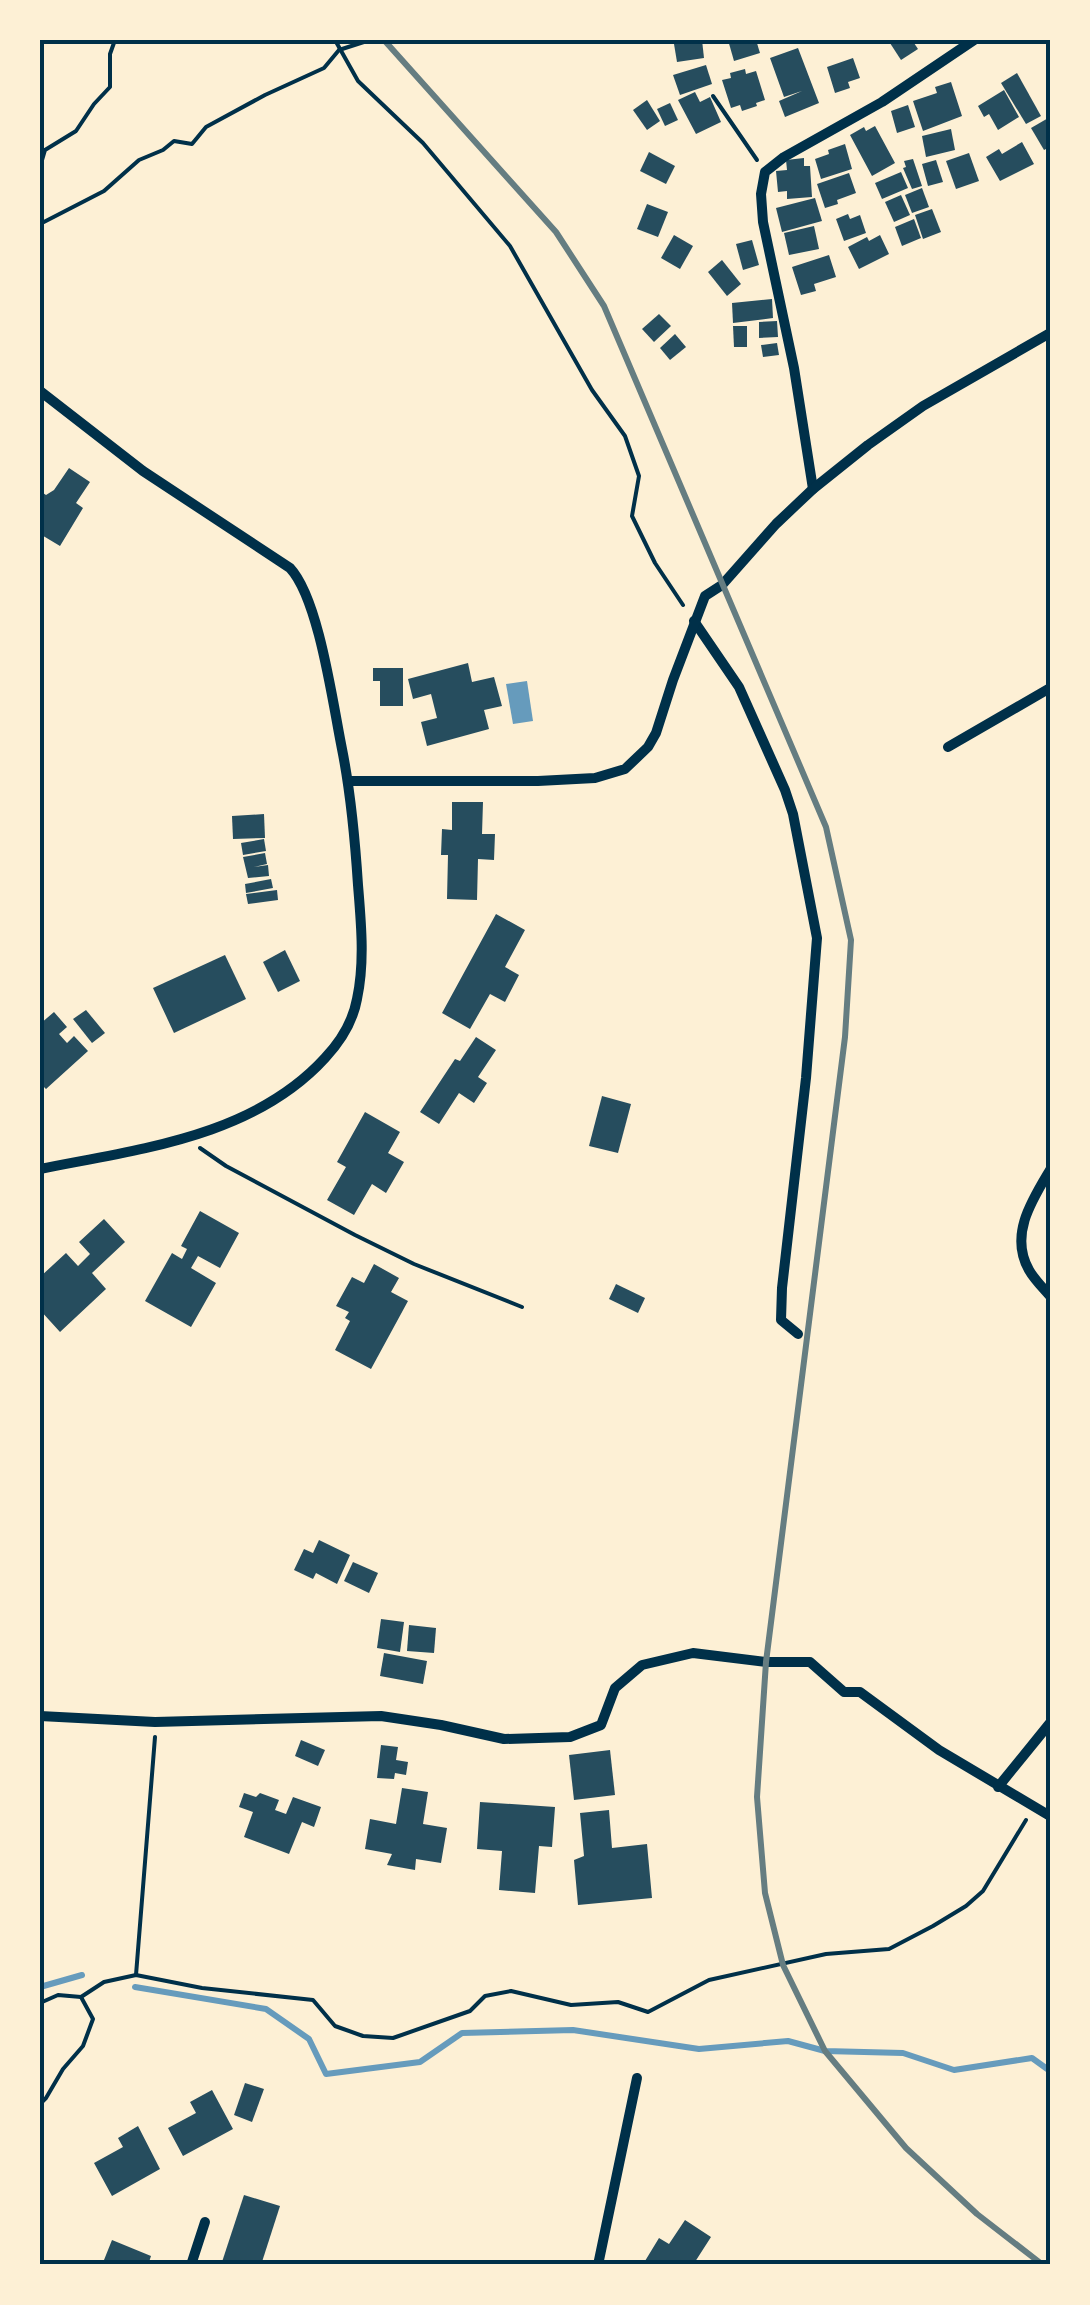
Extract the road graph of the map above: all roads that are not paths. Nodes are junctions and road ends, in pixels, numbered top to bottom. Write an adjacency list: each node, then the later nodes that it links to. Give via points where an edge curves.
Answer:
1 (974, 40): 4 (street, via 765,172 763,222)
2 (1050, 333): 4 (street, via 923,406)
3 (40, 391): 8 (street, via 298,577 322,649)
4 (813, 490): 5 (street, via 705,596)
5 (694, 621): 8 (street, via 656,734 624,769 557,780); 12 (street, via 739,687 785,790 817,938 782,1288 781,1320)
6 (1050, 688): 7 (street)
7 (948, 746)
8 (349, 781): 9 (street, via 361,925 358,998 334,1048 268,1105 221,1126)
9 (40, 1169)
10 (1050, 1170): 11 (street, via 1026,1210 1020,1244 1029,1270)
11 (1050, 1296)
12 (798, 1334)
13 (40, 1716): 15 (street, via 156,1722 381,1716 504,1739 570,1737 602,1725 615,1688 642,1665 692,1653 810,1662 844,1692 860,1692)
14 (1050, 1723): 15 (street)
15 (998, 1787): 16 (street)
16 (1050, 1816)
17 (637, 2078): 20 (street)
18 (206, 2222): 19 (street)
19 (191, 2265)
20 (598, 2265)

